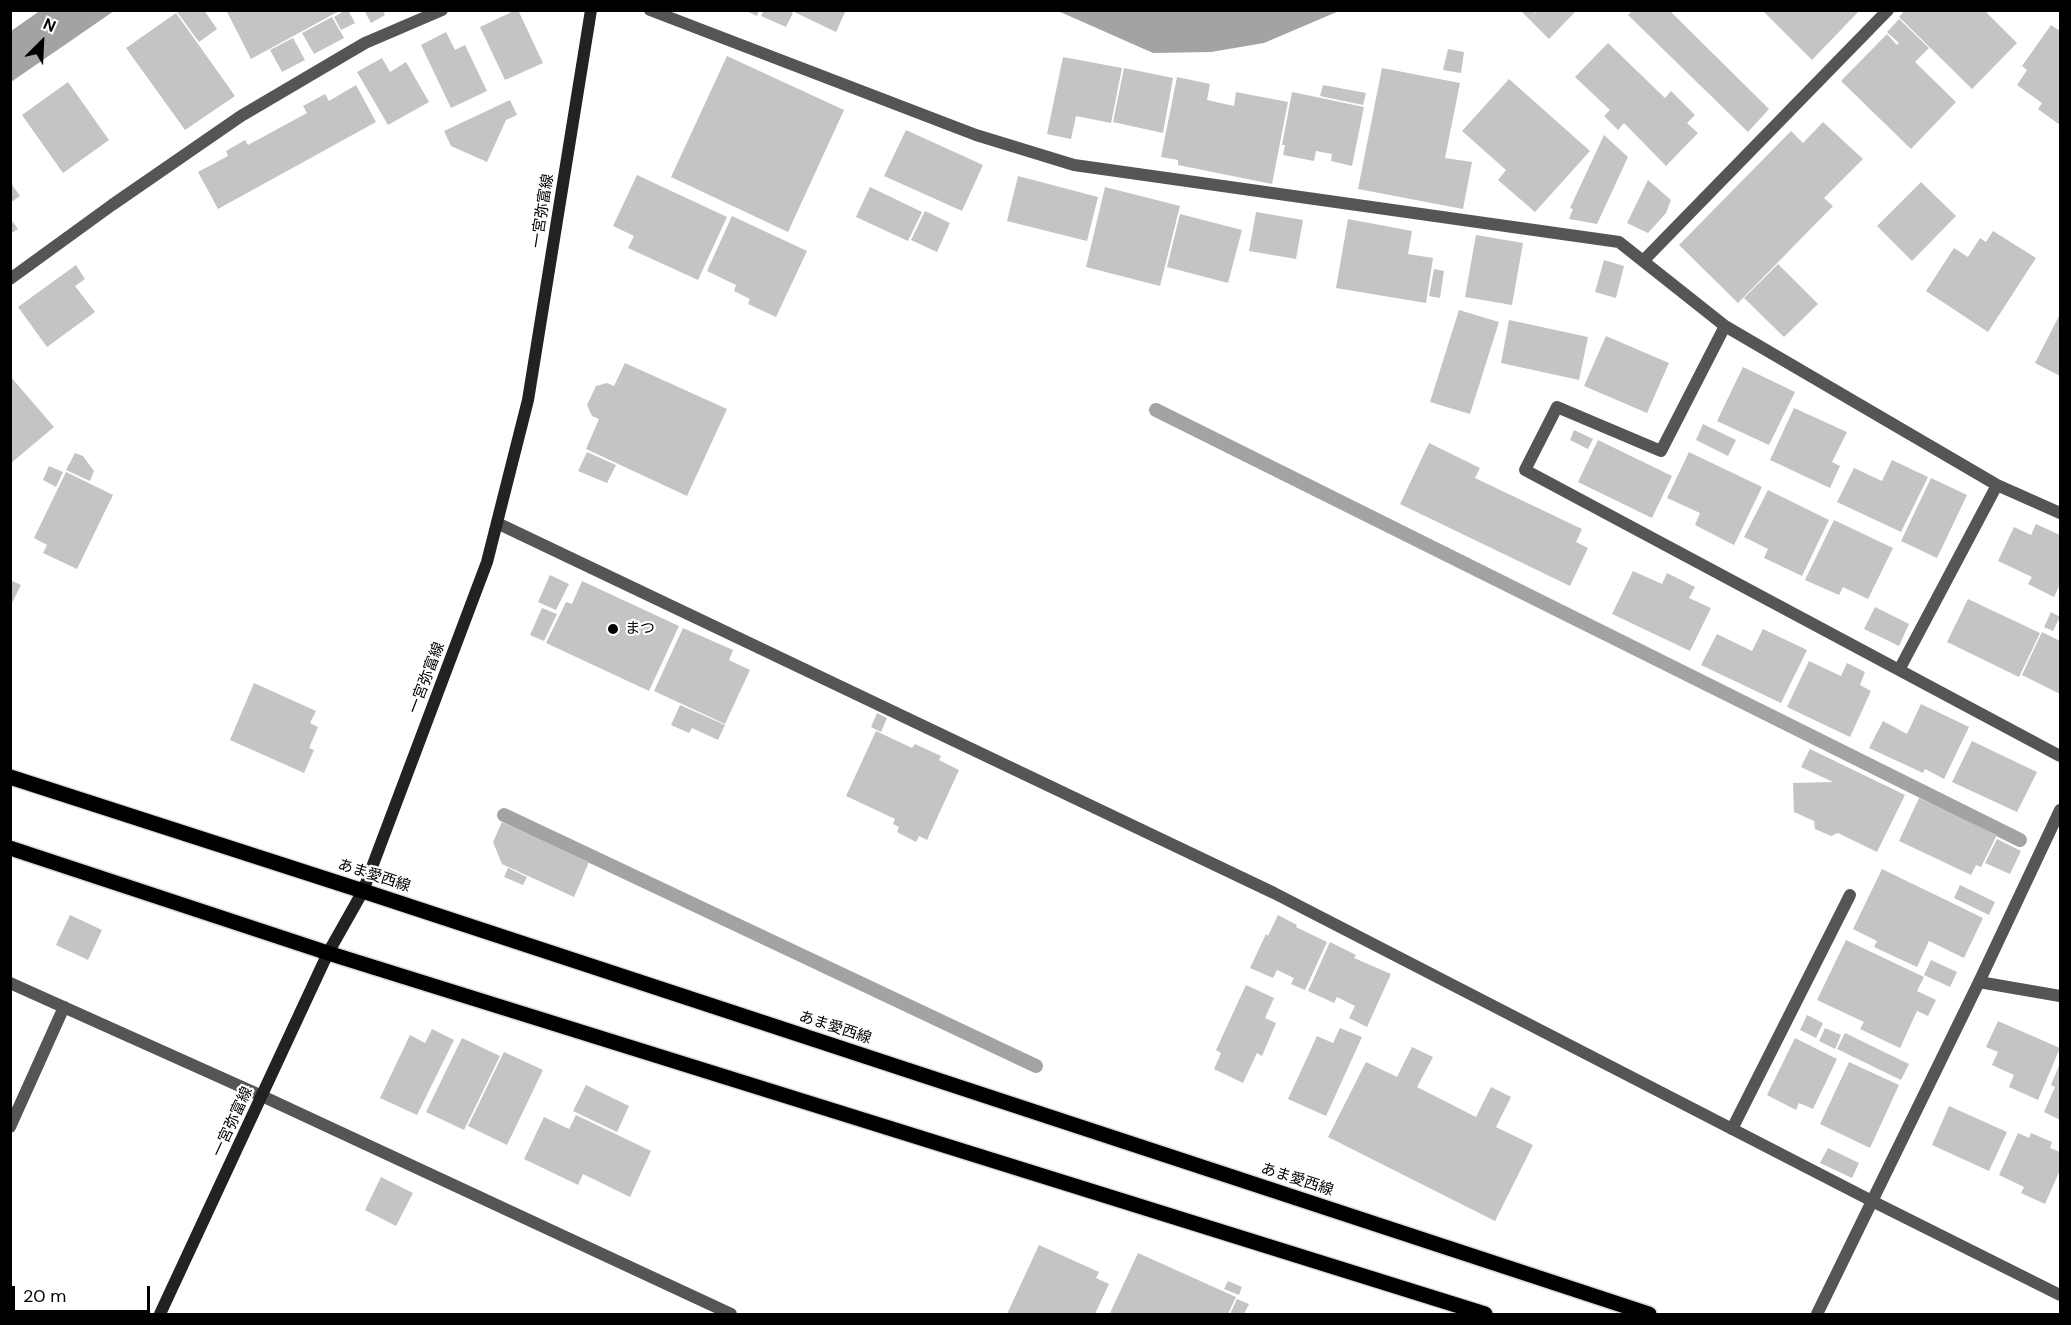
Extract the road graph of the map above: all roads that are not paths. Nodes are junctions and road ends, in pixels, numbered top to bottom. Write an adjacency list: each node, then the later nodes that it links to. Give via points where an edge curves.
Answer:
1 (442, 10): 6 (street, via 365,43 241,116)
2 (591, 10): 10 (main road, 一宮弥富線, via 528,400)
3 (650, 10): 5 (street, via 976,135 1074,165 1619,242)
4 (1888, 10): 5 (street)
5 (1643, 261): 7 (street)
6 (10, 279)
7 (1725, 326): 8 (street); 11 (street, via 1660,451 1557,407 1525,470)
8 (1997, 485): 9 (street); 11 (street)
9 (2061, 513)
10 (497, 523): 16 (main road, 一宮弥富線, via 487,562); 25 (street, via 1275,893)
11 (1899, 670): 12 (street)
12 (2061, 756)
13 (10, 777): 16 (main road, あま愛西線)
14 (2061, 810): 19 (street)
15 (10, 848): 18 (main road)
16 (363, 891): 18 (main road, 一宮弥富線); 31 (main road, あま愛西線)
17 (1850, 895): 25 (street)
18 (328, 953): 23 (main road, 一宮弥富線); 30 (main road)
19 (1979, 982): 21 (street); 26 (street)
20 (10, 983): 22 (street)
21 (2061, 996)
22 (64, 1007): 23 (street); 24 (street)
23 (262, 1096): 28 (main road, 一宮弥富線); 29 (street)
24 (10, 1127)
25 (1732, 1129): 26 (street)
26 (1872, 1201): 27 (street); 32 (street)
27 (2061, 1295)
28 (160, 1314)
29 (731, 1314)
30 (1485, 1314)
31 (1649, 1314)
32 (1816, 1314)

